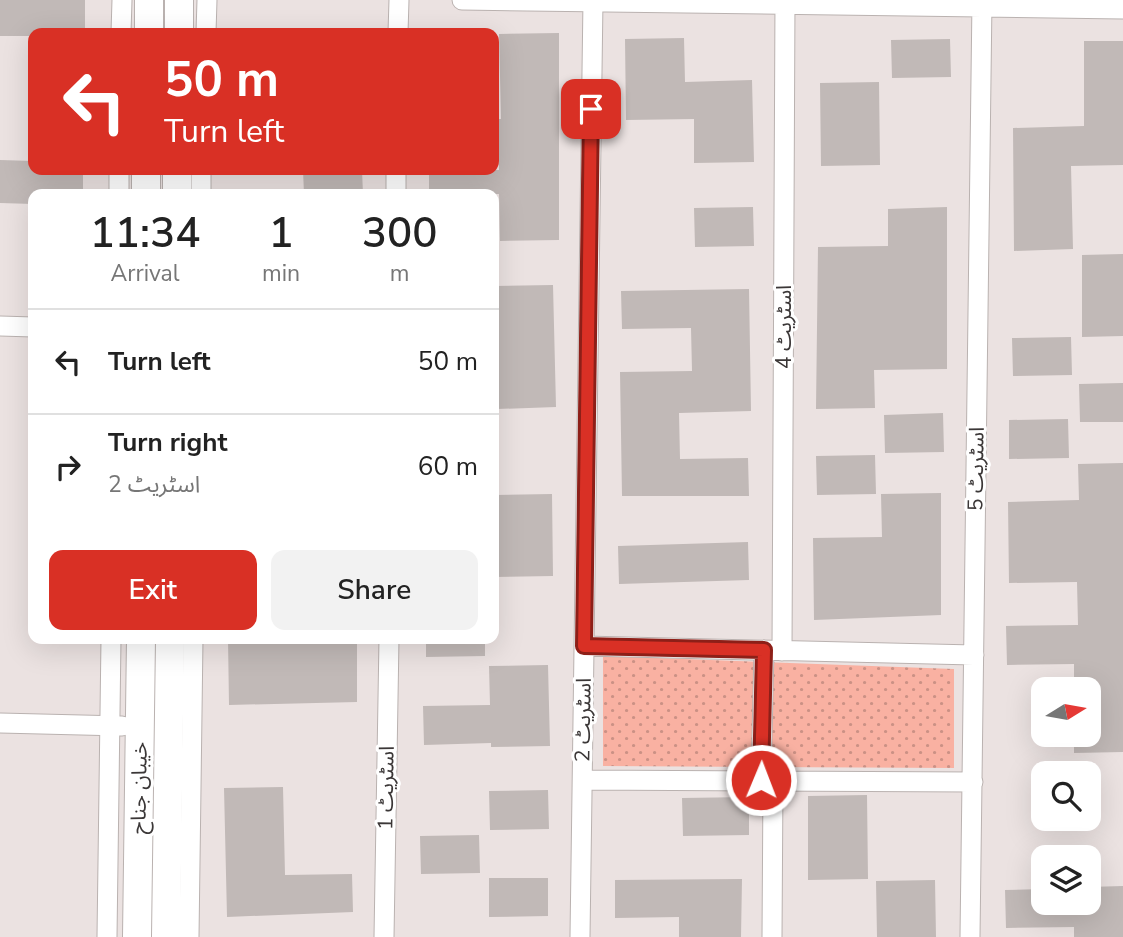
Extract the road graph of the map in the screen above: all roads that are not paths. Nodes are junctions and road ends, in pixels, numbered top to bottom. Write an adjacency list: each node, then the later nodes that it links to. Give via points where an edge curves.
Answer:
1 (122, 0): 11 (street)
2 (149, 0): 12 (main road)
3 (179, 0): 13 (main road)
4 (206, 0): 14 (street)
5 (398, 0): 15 (street)
6 (462, 0): 7 (street)
7 (593, 1): 8 (street); 23 (street, اسٹریٹ 2)
8 (785, 2): 9 (street); 24 (street, اسٹریٹ 4)
9 (982, 4): 10 (street); 25 (street, اسٹریٹ 5)
10 (1123, 9)
11 (121, 28)
12 (149, 28)
13 (179, 28)
14 (206, 28)
15 (398, 28)
16 (0, 326): 17 (street)
17 (28, 327)
18 (111, 644): 27 (street)
19 (141, 644): 28 (main road, خیبان جناح)
20 (170, 644): 34 (main road, خیبان جناح)
21 (193, 644): 35 (street)
22 (389, 644): 36 (street, اسٹریٹ 1)
23 (584, 646): 24 (street); 29 (street, اسٹریٹ 2)
24 (773, 650): 25 (street); 30 (street, اسٹریٹ 4)
25 (974, 655): 31 (street, اسٹریٹ 5)
26 (0, 723): 27 (street)
27 (110, 726): 28 (street); 32 (street)
28 (140, 726): 33 (main road, خیبان جناح)
29 (583, 780): 30 (street); 37 (street, اسٹریٹ 2)
30 (767, 780): 31 (street); 38 (street, اسٹریٹ 4)
31 (973, 782): 39 (street, اسٹریٹ 5)
32 (107, 937)
33 (137, 937)
34 (166, 937)
35 (190, 937)
36 (384, 937)
37 (580, 937)
38 (772, 937)
39 (970, 937)

